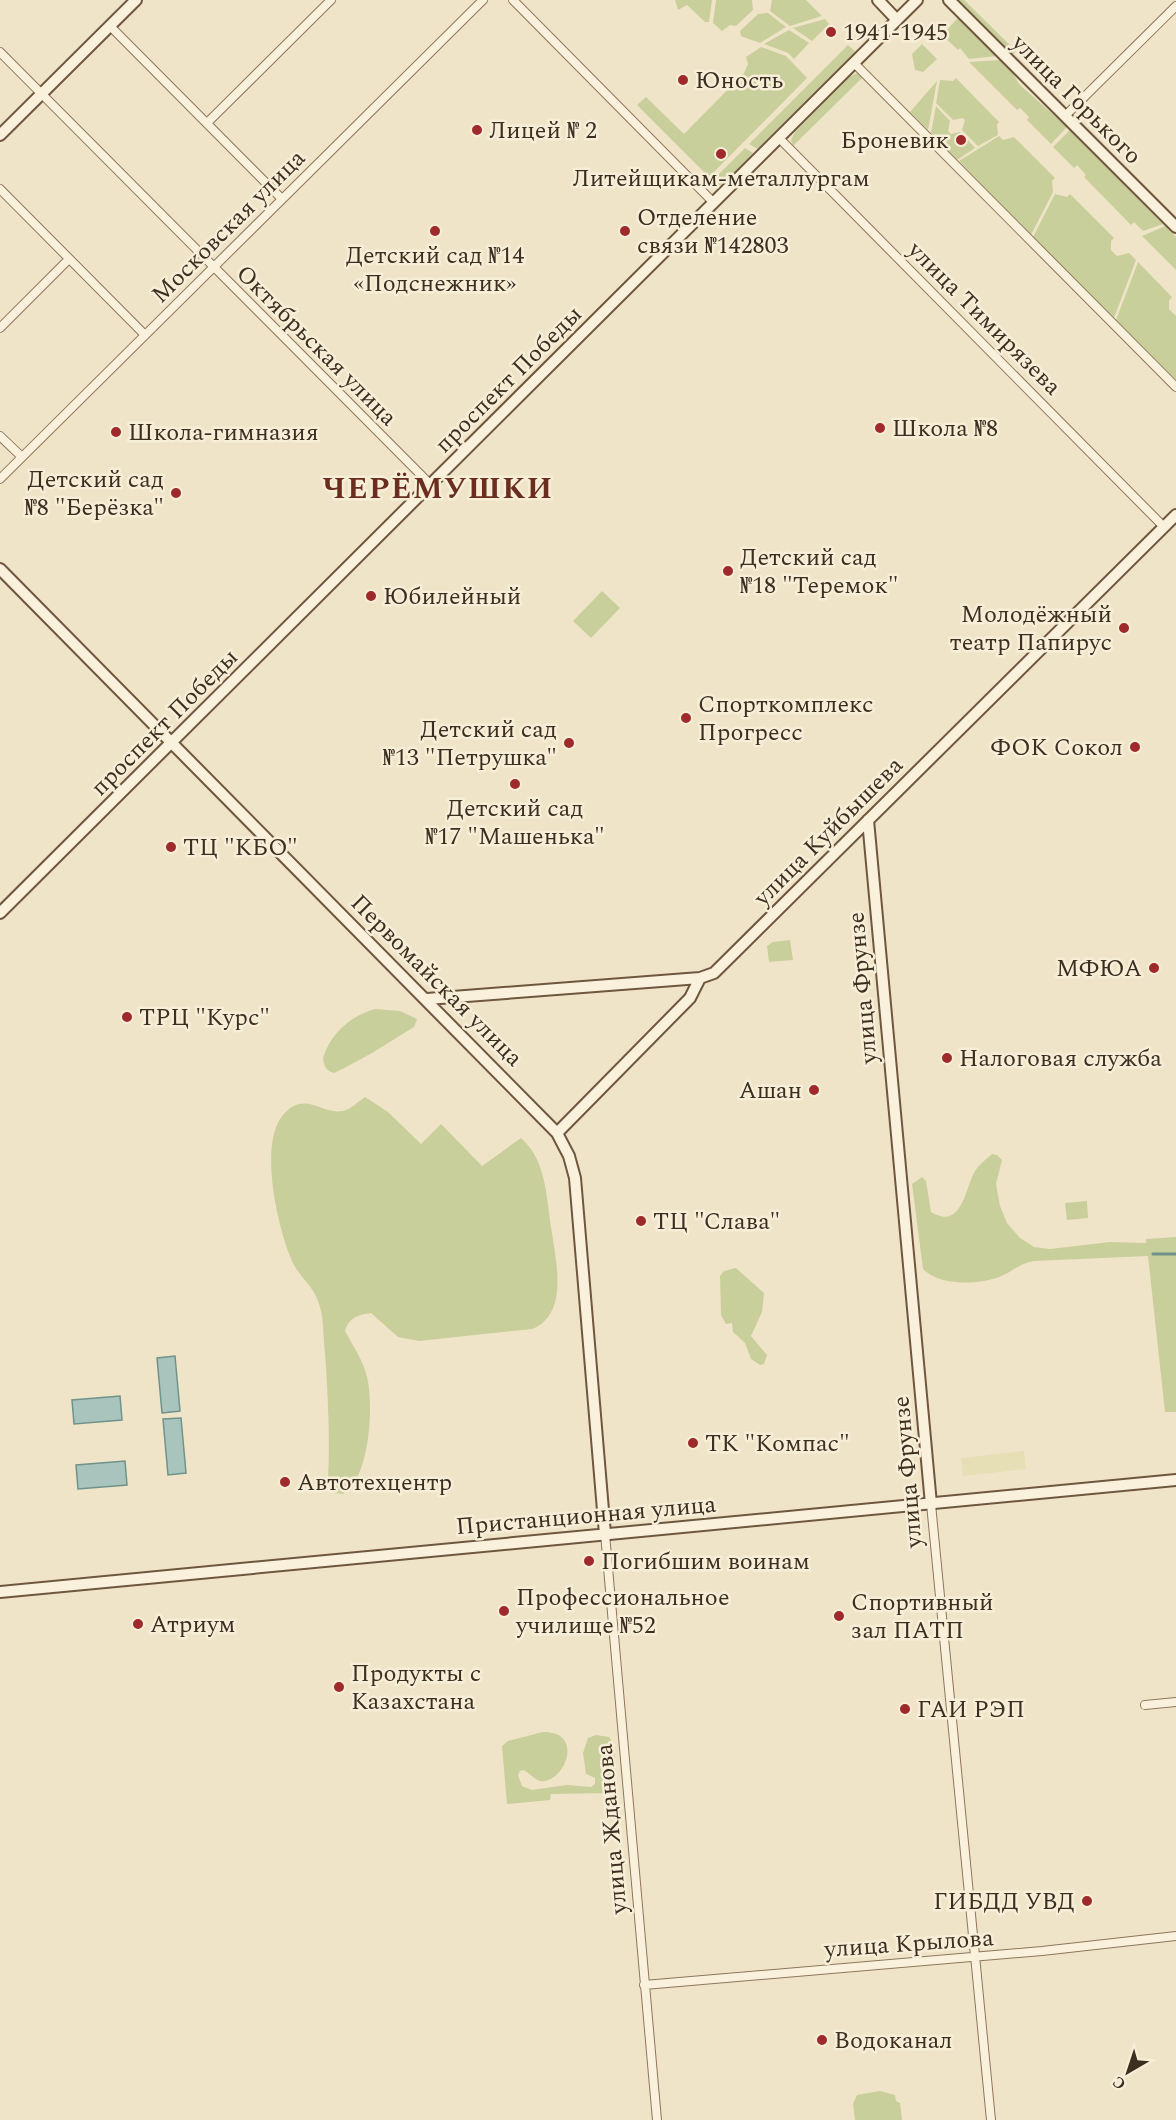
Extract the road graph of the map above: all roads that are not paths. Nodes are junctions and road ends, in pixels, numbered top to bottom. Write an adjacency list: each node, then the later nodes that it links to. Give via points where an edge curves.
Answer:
1 (136, 0): 10 (main road)
2 (331, 0): 15 (street)
3 (483, 0): 19 (street, Московская улица)
4 (513, 0): 20 (street)
5 (878, 0): 9 (main road)
6 (917, 0): 9 (main road, проспект Победы)
7 (949, 0): 14 (main road, улица Горького)
8 (1176, 6): 14 (street)
9 (897, 20): 12 (main road, проспект Победы)
10 (110, 26): 13 (main road); 15 (street)
11 (0, 52): 13 (street, Октябрьская улица)
12 (858, 66): 17 (main road, проспект Победы); 26 (street)
13 (41, 94): 16 (main road); 23 (street, Октябрьская улица)
14 (1065, 116): 21 (main road, улица Горького)
15 (207, 123): 19 (street)
16 (0, 135)
17 (779, 138): 20 (main road, проспект Победы); 32 (street, улица Тимирязева)
18 (0, 189): 22 (street)
19 (282, 199): 23 (street, Московская улица)
20 (714, 203): 30 (main road, проспект Победы)
21 (1176, 227)
22 (69, 259): 24 (street); 25 (street)
23 (213, 268): 25 (street, Московская улица); 30 (street, Октябрьская улица)
24 (0, 328)
25 (145, 335): 28 (street, Московская улица)
26 (1176, 387)
27 (0, 436): 28 (street)
28 (22, 457): 29 (street, Московская улица)
29 (0, 479)
30 (431, 485): 34 (main road, проспект Победы)
31 (1176, 515): 32 (main road, улица Куйбышева)
32 (1164, 527): 35 (main road, улица Куйбышева)
33 (0, 569): 34 (main road, Первомайская улица)
34 (172, 743): 36 (main road, проспект Победы); 38 (main road, Первомайская улица)
35 (868, 820): 37 (main road, улица Куйбышева, via 720,967); 41 (main road, улица Фрунзе)
36 (0, 913)
37 (700, 978): 38 (main road, улица Куйбышева); 39 (main road, via 690,998)
38 (427, 999): 39 (main road, Первомайская улица)
39 (557, 1133): 42 (main road, Первомайская улица, via 575,1178)
40 (1176, 1480): 41 (main road, Пристанционная улица)
41 (932, 1504): 42 (main road, Пристанционная улица); 47 (street, улица Фрунзе)
42 (605, 1534): 43 (main road, Пристанционная улица); 48 (street, улица Жданова)
43 (0, 1592)
44 (1176, 1702): 45 (street)
45 (1145, 1705)
46 (1176, 1936): 47 (street, улица Крылова)
47 (977, 1957): 48 (street, улица Крылова); 50 (street, улица Фрунзе)
48 (644, 1985): 49 (street, улица Жданова)
49 (657, 2120)
50 (991, 2120)

